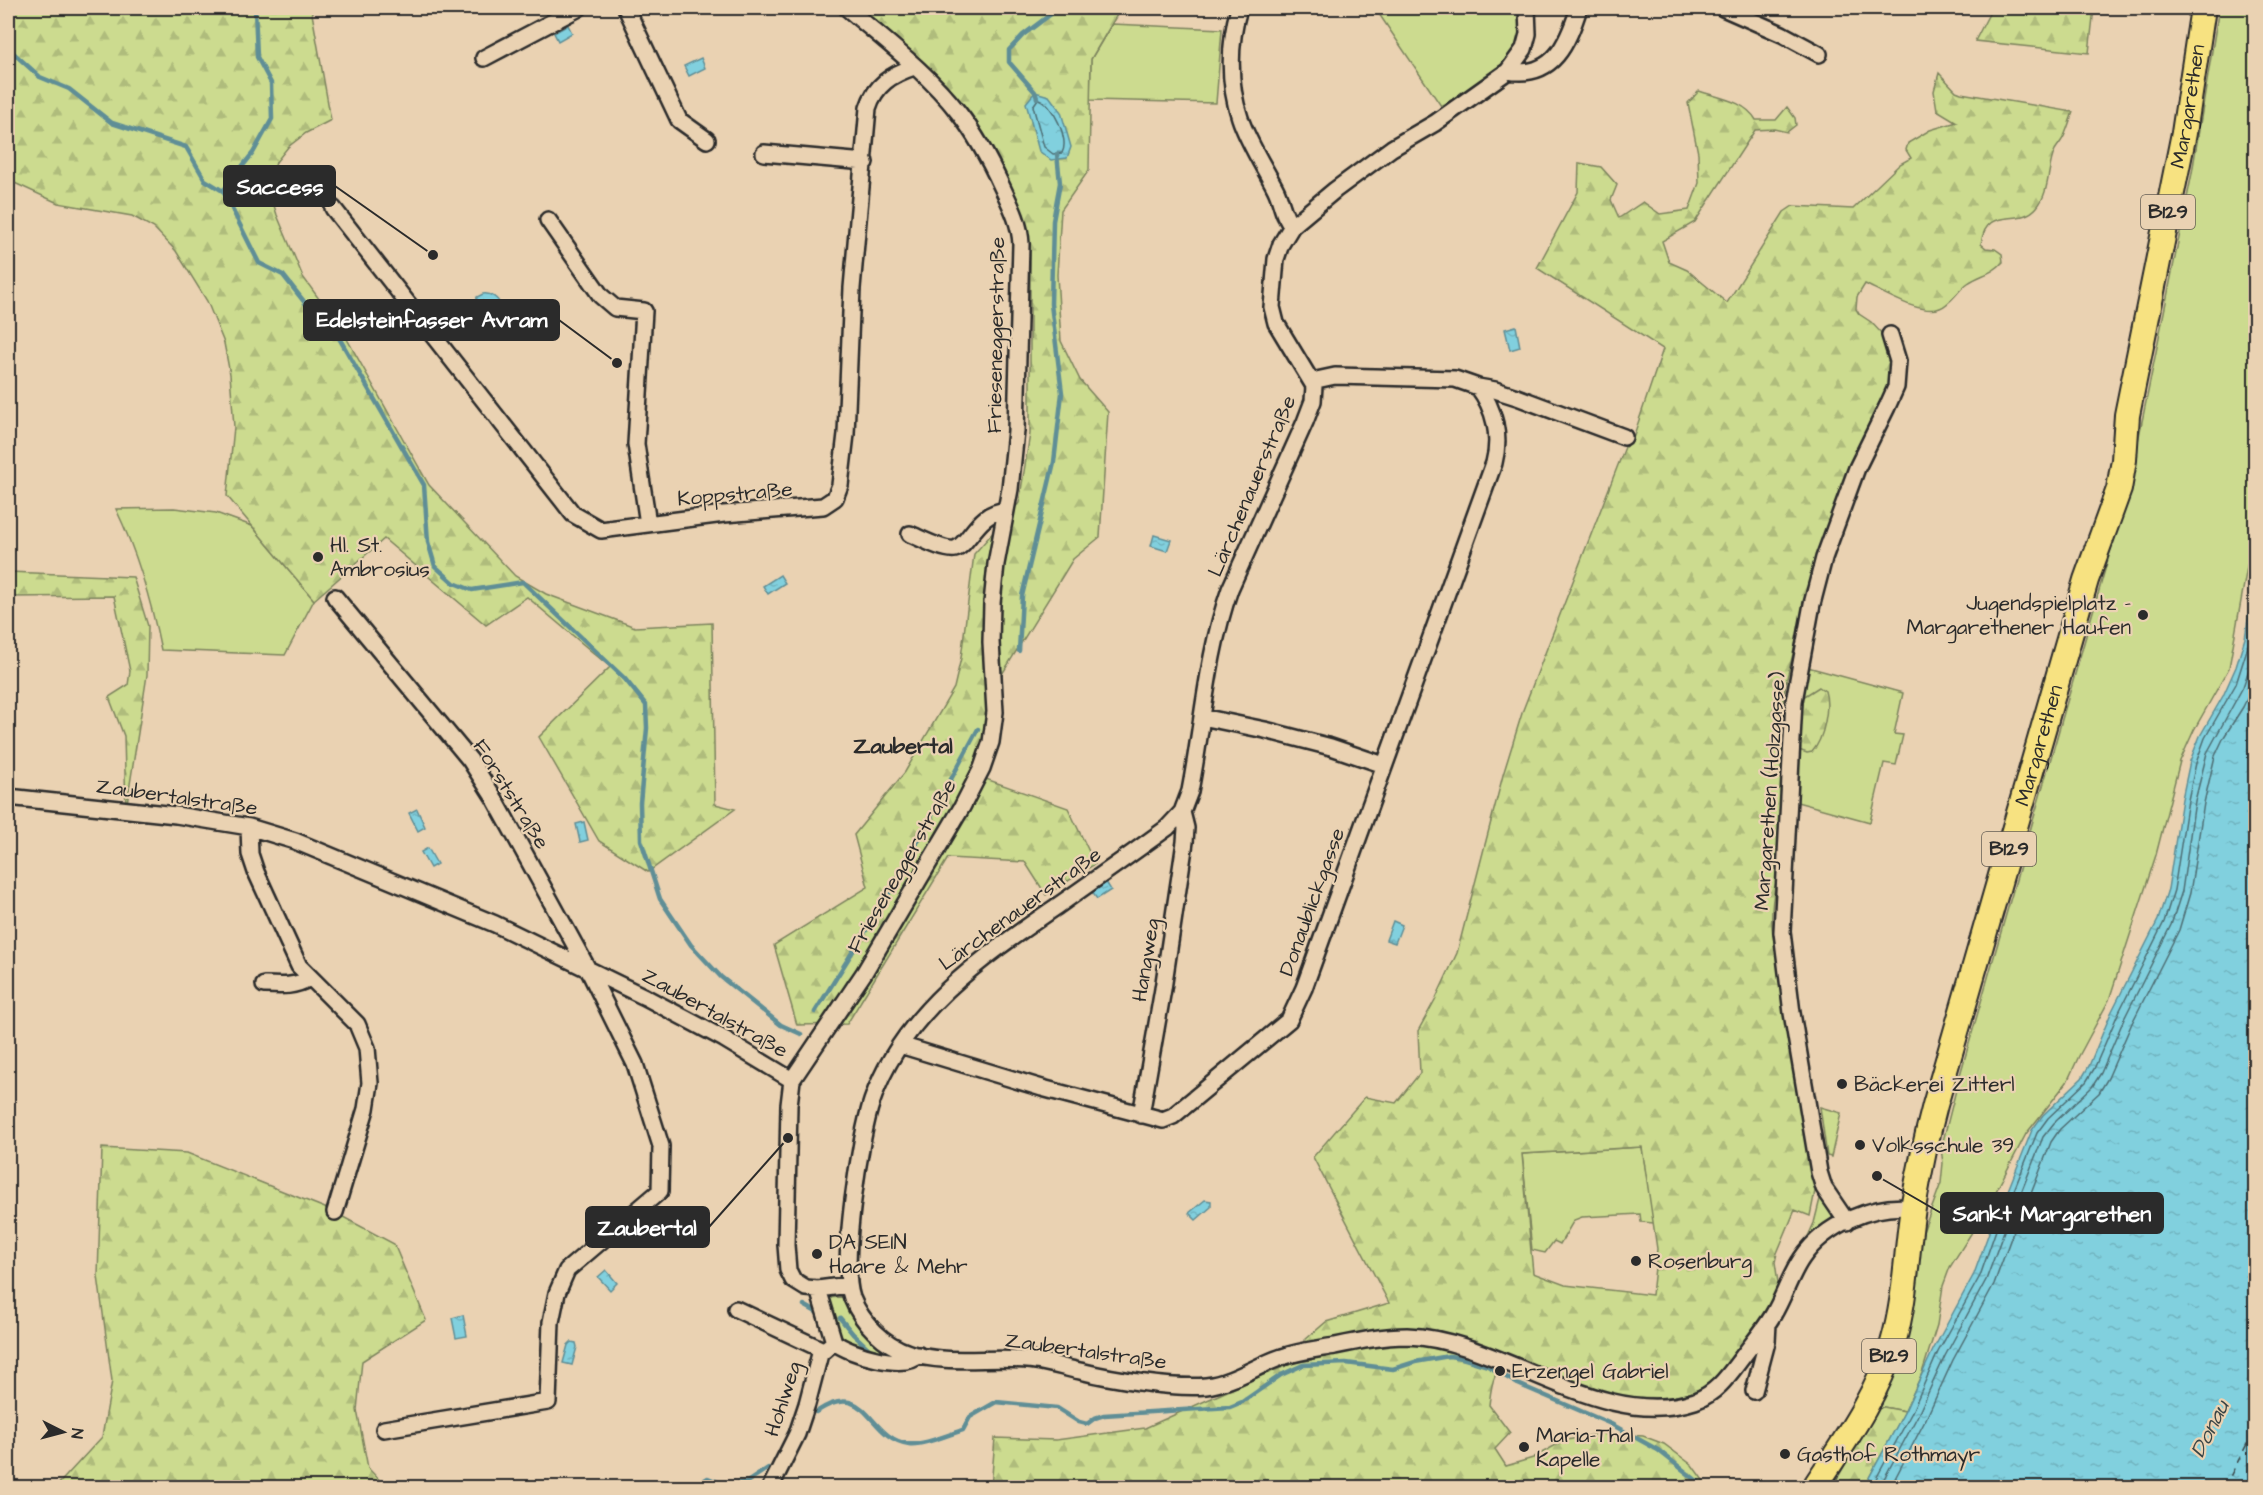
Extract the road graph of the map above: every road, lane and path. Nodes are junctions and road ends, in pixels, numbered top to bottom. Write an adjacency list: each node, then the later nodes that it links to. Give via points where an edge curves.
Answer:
1 (579, 8): 10 (street)
2 (626, 8): 13 (street, via 678,120)
3 (847, 8): 11 (street, Frieseneggerstraße)
4 (1239, 8): 18 (street, via 1231,62 1238,111)
5 (1527, 8): 12 (street, Lärchenauerstraße, via 1524,49)
6 (1579, 8): 12 (street, Lärchenauerstraße, via 1566,44 1556,57 1534,69)
7 (1723, 8): 9 (street)
8 (2202, 8): 38 (main road, Margarethen / B129, via 2184,134 2127,415 2103,494 2094,553 1947,1060 1924,1146)
9 (1819, 54)
10 (484, 58)
11 (914, 67): 15 (street, Koppstraße, via 892,75 874,92 867,116); 23 (street, Frieseneggerstraße, via 944,96 975,136 1020,229 1018,408)
12 (1508, 71): 18 (street, Lärchenauerstraße, via 1361,170)
13 (707, 140)
14 (764, 153): 15 (street)
15 (865, 162): 24 (street, Koppstraße, via 852,288 846,434 835,498 823,506 809,508)
16 (333, 208): 24 (street, Koppstraße, via 573,514 601,530)
17 (548, 220): 24 (street, via 601,296 615,308 644,311 636,444)
18 (1292, 226): 20 (street, Lärchenauerstraße, via 1276,259 1272,307 1276,323)
19 (1890, 335): 40 (street, Margarethen (Holzgasse), via 1898,361 1896,387 1844,499 1817,581 1799,668 1782,914 1786,974 1819,1172 1826,1191)
20 (1312, 381): 21 (street, via 1335,376 1436,377); 27 (street, Lärchenauerstraße, via 1313,402 1222,610)
21 (1478, 387): 22 (street, via 1518,397); 28 (street, Donaublickgasse, via 1496,426 1497,450)
22 (1624, 437)
23 (1006, 511): 25 (street, via 990,516 955,549); 36 (street, Frieseneggerstraße, via 994,584 994,720 983,764 962,807 864,973)
24 (648, 524)
25 (910, 534)
26 (335, 597): 32 (street, Forststraße, via 480,774)
27 (1202, 717): 28 (street, via 1310,741); 30 (street, Lärchenauerstraße, via 1190,791)
28 (1384, 765): 37 (street, Donaublickgasse, via 1289,1020 1169,1119)
29 (8, 797): 31 (street, Zaubertalstraße, via 176,814)
30 (1182, 812): 35 (street, Lärchenauerstraße, via 1167,828 976,963 942,994); 37 (street, Hangweg, via 1185,842)
31 (249, 827): 32 (street, Zaubertalstraße, via 295,841 426,895); 33 (street, via 250,854 256,872 299,966)
32 (588, 969): 36 (street, Zaubertalstraße, via 724,1039); 48 (street, Forststraße, via 644,1086 662,1146 660,1191 567,1270 551,1322 548,1402)
33 (310, 978): 34 (street, via 291,986); 39 (street, via 357,1024 367,1048 370,1083 366,1109)
34 (264, 985)
35 (900, 1045): 37 (street, Donaublickgasse); 41 (street, Lärchenauerstraße, via 879,1082 866,1120 853,1209)
36 (792, 1080): 42 (street, Zaubertalstraße, via 788,1269 797,1283)
37 (1141, 1115)
38 (1913, 1208): 40 (street, Zaubertalstraße, via 1882,1208); 50 (main road, B129, via 1903,1302 1887,1363 1865,1408)
39 (335, 1212)
40 (1847, 1222): 44 (street, Zaubertalstraße, via 1828,1233 1803,1258)
41 (849, 1286): 42 (street); 46 (street, Zaubertalstraße, via 858,1309 873,1330 893,1346)
42 (818, 1290): 45 (street)
43 (736, 1309): 45 (street, Hohlweg)
44 (1768, 1323): 46 (street, Zaubertalstraße, via 1728,1376 1709,1394 1689,1403 1661,1406 1599,1399 1477,1352 1410,1336 1295,1353 1221,1383 1201,1386 1101,1376 1035,1361); 47 (street)
45 (829, 1346): 46 (street, Hohlweg, via 883,1360 909,1362); 49 (street, Hohlweg, via 818,1360 803,1417)
46 (919, 1355)
47 (1754, 1391)
48 (384, 1429)
49 (770, 1488)
50 (1814, 1488)

